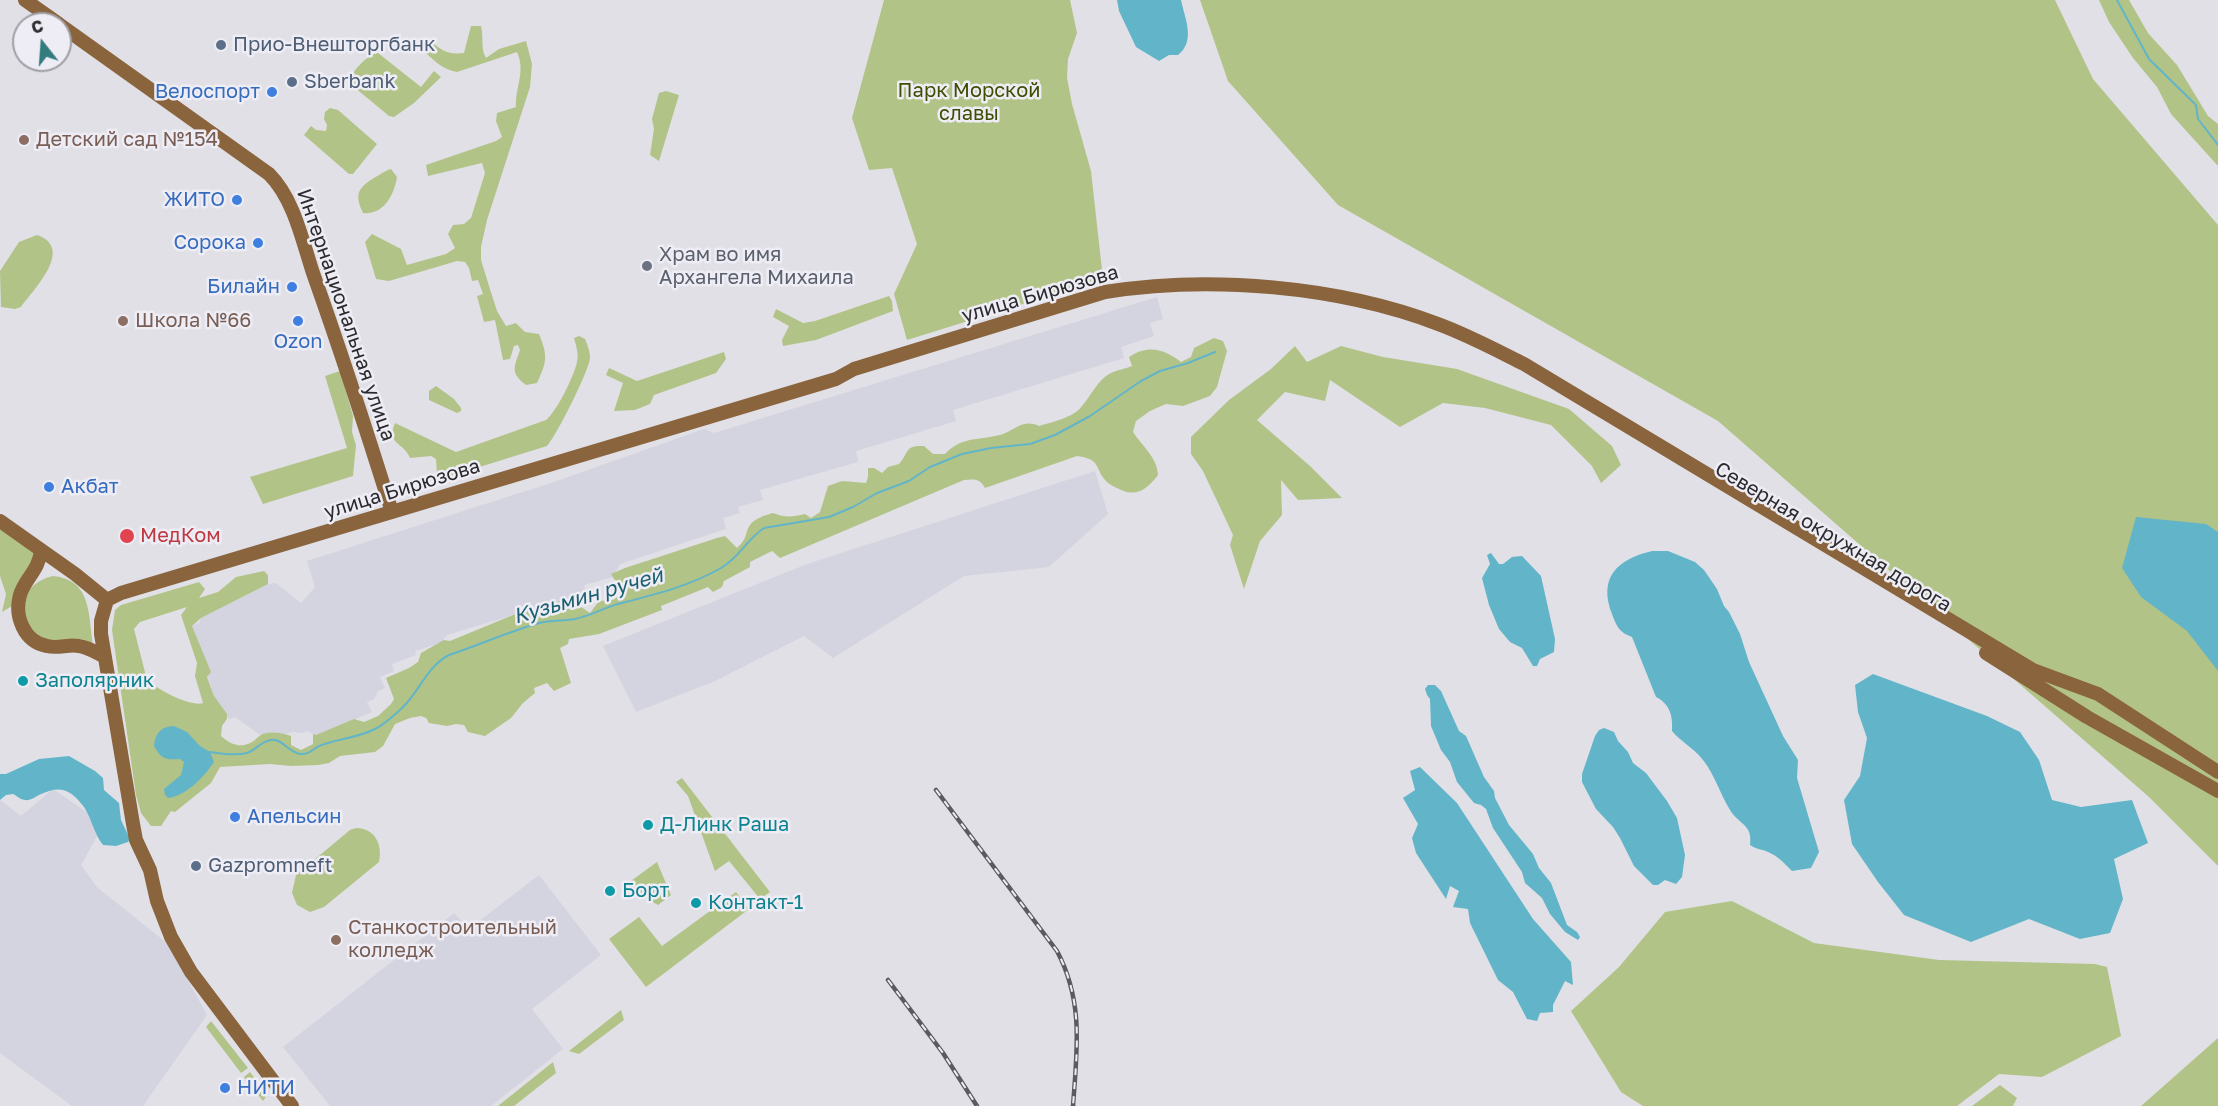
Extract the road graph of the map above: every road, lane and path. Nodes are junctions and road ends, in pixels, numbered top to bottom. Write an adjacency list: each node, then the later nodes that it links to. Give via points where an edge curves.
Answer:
1 (25, 0): 2 (main road, Интернациональная улица)
2 (42, 12)
3 (72, 33): 5 (main road, Интернациональная улица, via 279,184 335,335)
4 (1429, 325): 5 (main road, улица Бирюзова, via 1288,298 1190,293 1111,300); 10 (main road, Северная окружная дорога, via 1470,337 1551,379 2033,670); 11 (main road, Северная окружная дорога, via 1551,388)
5 (392, 512): 8 (main road, улица Бирюзова)
6 (0, 521): 7 (main road)
7 (41, 550): 8 (main road); 9 (main road, via 40,561 20,593 17,608 25,633 46,646 77,645)
8 (107, 600): 9 (main road, via 100,621)
9 (105, 657): 14 (main road, via 136,840 171,937 191,972)
10 (2098, 694): 11 (main road, via 2089,692 2079,698 2079,707); 12 (main road, Северная окружная дорога)
11 (2087, 717): 13 (main road, Северная окружная дорога)
12 (2218, 772)
13 (2218, 791)
14 (292, 1106)

